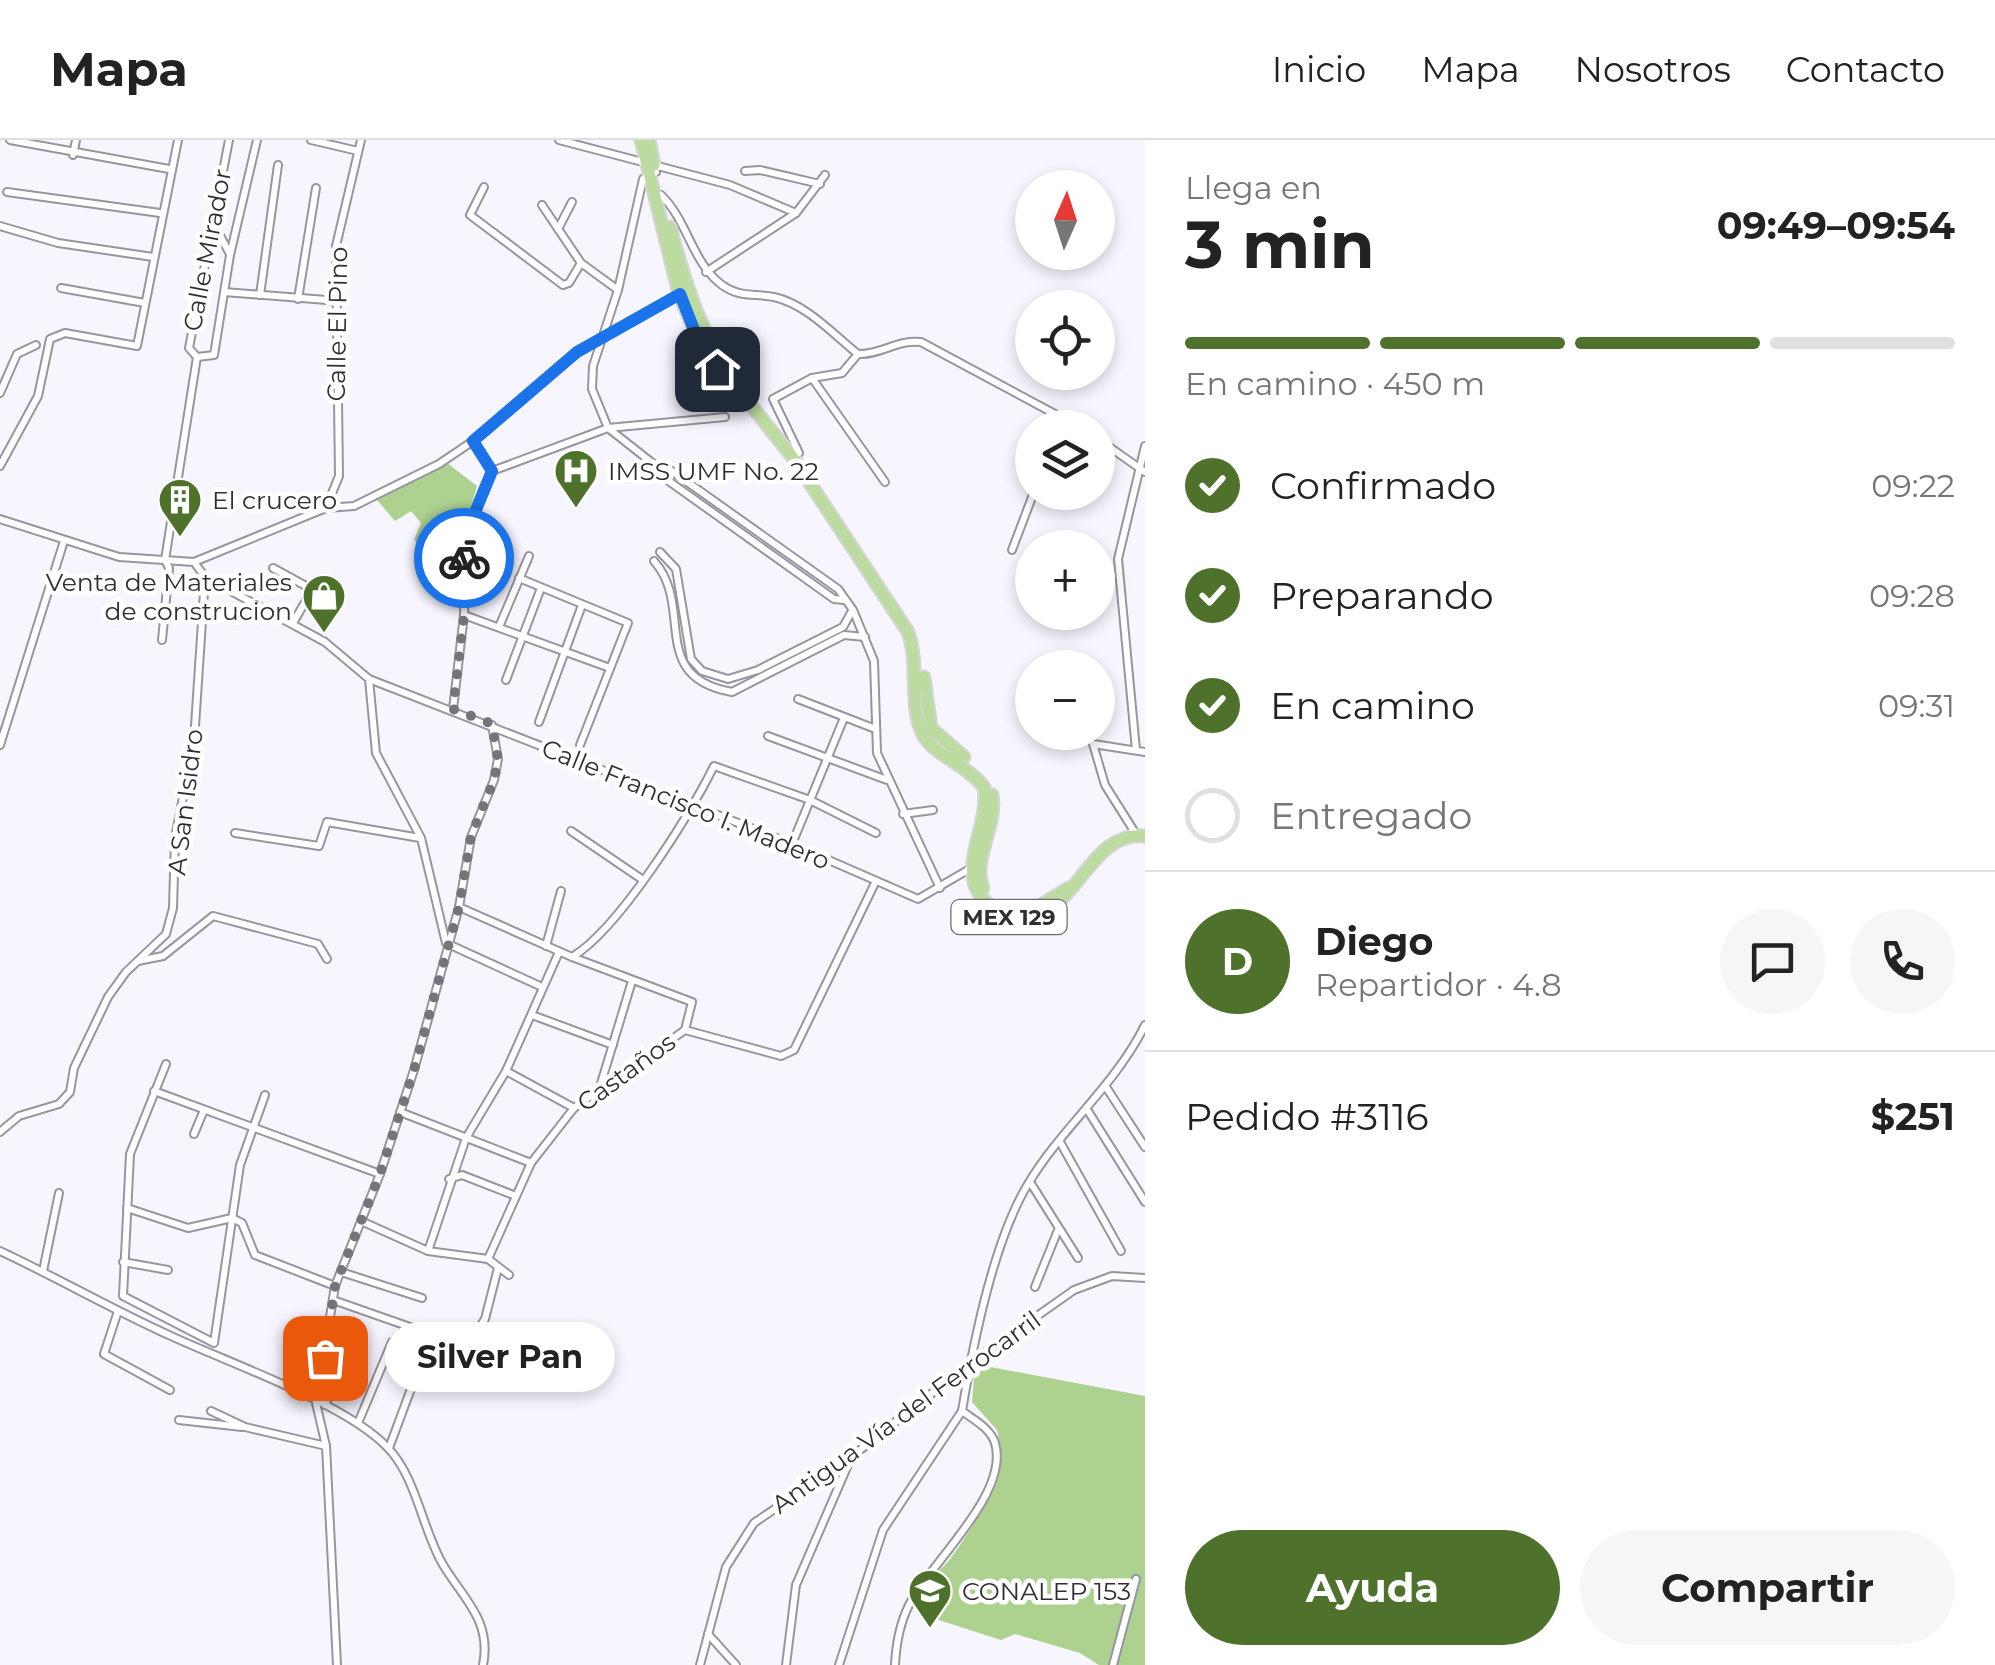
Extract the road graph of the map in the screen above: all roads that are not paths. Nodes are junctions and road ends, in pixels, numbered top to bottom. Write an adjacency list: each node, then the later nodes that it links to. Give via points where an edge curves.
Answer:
1 (76, 140): 11 (street)
2 (178, 140): 14 (street)
3 (229, 140): 26 (street, Calle Mirador)
4 (257, 140): 29 (street)
5 (311, 140): 10 (street)
6 (362, 140): 10 (street, Calle El Pino)
7 (558, 140): 12 (street)
8 (641, 140): 12 (main road, MEX 129)
9 (11, 142): 11 (street)
10 (358, 152): 39 (street, Calle El Pino, via 336,246)
11 (73, 155): 14 (street)
12 (652, 157): 21 (main road, MEX 129); 25 (street); 34 (street); 36 (main road, MEX 129)
13 (278, 165): 37 (street)
14 (168, 169): 24 (street)
15 (745, 171): 17 (street)
16 (826, 175): 17 (street)
17 (820, 184): 25 (street)
18 (316, 188): 38 (street)
19 (484, 188): 31 (street, via 470,215 563,285)
20 (6, 192): 24 (street)
21 (661, 196): 32 (street, via 673,206); 36 (main road, MEX 129)
22 (572, 202): 28 (street)
23 (542, 206): 28 (street)
24 (160, 213): 30 (street)
25 (796, 214): 32 (street)
26 (211, 219): 29 (street); 44 (street, Calle Mirador, via 188,348)
27 (0, 226): 30 (street)
28 (558, 229): 31 (street)
29 (230, 255): 35 (street)
30 (154, 257): 40 (street)
31 (581, 263): 34 (street)
32 (706, 272): 43 (street, via 746,297 774,297 803,310)
33 (60, 288): 40 (street)
34 (618, 290): 41 (street)
35 (224, 292): 37 (street); 44 (street, via 214,355)
36 (684, 293): 41 (street); 53 (main road, MEX 129, via 723,364); 113 (main road, MEX 129, via 698,340 717,369 794,458 908,632 922,734 984,787)
37 (260, 295): 38 (street)
38 (298, 299): 39 (street)
39 (339, 301): 59 (street, Calle El Pino, via 338,476)
40 (145, 302): 54 (street, via 136,346 65,333 50,339 38,396)
41 (605, 335): 49 (street, via 592,390); 50 (street, via 513,402)
42 (36, 345): 46 (street, via 17,354)
43 (858, 354): 45 (street, via 842,373); 47 (street, via 922,342)
44 (197, 358): 66 (street)
45 (812, 378): 53 (street, via 773,399); 58 (street)
46 (0, 394)
47 (1052, 410)
48 (724, 417): 49 (street)
49 (608, 428): 55 (street); 57 (street)
50 (473, 441): 57 (street); 59 (street, via 354,506)
51 (1145, 446): 56 (street)
52 (1115, 451): 56 (street)
53 (799, 453): 113 (main road, MEX 129, via 913,627 931,728 990,786 992,826)
54 (0, 466)
55 (660, 469): 74 (street, via 669,469 823,578); 74 (street, via 769,556)
56 (1142, 470): 100 (street, via 1118,559)
57 (492, 471): 78 (street, via 466,534)
58 (885, 482)
59 (326, 508): 67 (street)
60 (1027, 510): 63 (street)
61 (0, 519): 62 (street)
62 (64, 540): 66 (street, via 119,557); 98 (street)
63 (1012, 550)
64 (660, 552): 86 (street, via 676,569 690,660)
65 (529, 556): 71 (street)
66 (165, 560): 67 (street); 84 (street)
67 (194, 562): 70 (street, Calle Francisco I. Madero)
68 (654, 562): 88 (street, via 666,575)
69 (272, 568): 73 (street)
70 (205, 578): 79 (street, Calle Francisco I. Madero); 125 (street, A San Isidro, via 173,908 166,934)
71 (519, 578): 72 (street); 80 (street)
72 (541, 588): 76 (street); 82 (street)
73 (312, 590): 75 (street); 79 (street)
74 (844, 600): 77 (street)
75 (335, 602)
76 (582, 605): 85 (street); 87 (street, via 628,623)
77 (853, 610): 81 (street); 83 (street)
78 (464, 615): 80 (street); 92 (street)
79 (293, 623): 89 (street, Calle Francisco I. Madero)
80 (499, 627): 82 (street)
81 (844, 631): 83 (street); 86 (street, via 728,678); 88 (street, via 732,692)
82 (522, 636): 85 (street); 90 (street)
83 (866, 636): 96 (street, via 874,662)
84 (162, 640)
85 (564, 654): 87 (street); 94 (street)
86 (696, 664): 88 (street)
87 (610, 668): 99 (street)
88 (688, 673)
89 (368, 679): 92 (street, Calle Francisco I. Madero); 111 (street, via 376,753)
90 (506, 680)
91 (798, 700): 93 (street)
92 (453, 709): 95 (street, Calle Francisco I. Madero)
93 (844, 718): 96 (street); 101 (street)
94 (539, 722)
95 (492, 724): 104 (street, Calle Francisco I. Madero); 119 (street, via 498,760 471,836)
96 (873, 728): 102 (street)
97 (768, 736): 101 (street)
98 (0, 745)
99 (580, 745)
100 (1140, 751): 110 (street, via 1092,744 1105,785)
101 (826, 760): 102 (street); 103 (street)
102 (888, 781): 106 (street)
103 (810, 800): 104 (street, via 714,766); 109 (street); 112 (street)
104 (694, 806): 112 (street, Calle Francisco I. Madero); 114 (street)
105 (933, 810): 106 (street)
106 (903, 814): 116 (street)
107 (571, 831): 114 (street)
108 (234, 833): 111 (street, via 318,846 328,822)
109 (876, 833)
110 (1142, 834): 118 (main road, MEX 129, via 1112,843); 118 (main road, MEX 129, via 1112,838)
111 (421, 838): 120 (street)
112 (792, 844): 115 (street, Calle Francisco I. Madero)
113 (977, 866): 116 (street); 118 (main road, MEX 129, via 984,891 1016,912)
114 (643, 880): 123 (street)
115 (875, 883): 116 (street, Calle Francisco I. Madero, via 918,899); 130 (street, Castaños, via 794,1050 781,1056)
116 (940, 888)
117 (560, 892): 121 (street)
118 (1059, 897)
119 (459, 907): 120 (street); 121 (street)
120 (446, 944): 127 (street); 141 (street)
121 (546, 946): 122 (street)
122 (559, 952): 123 (street); 127 (street)
123 (572, 958): 126 (street)
124 (328, 959): 125 (street, via 318,944 213,916 163,956)
125 (137, 962): 143 (street, A San Isidro, via 88,1034 70,1092 60,1104 20,1116)
126 (632, 981): 130 (street, via 692,1002); 131 (street)
127 (542, 987): 128 (street)
128 (532, 1015): 131 (street); 133 (street)
129 (1145, 1025): 134 (street)
130 (685, 1030): 136 (street, Castaños)
131 (613, 1045): 136 (street)
132 (166, 1064): 135 (street)
133 (506, 1071): 138 (street); 145 (street)
134 (1106, 1087): 140 (street); 147 (street)
135 (154, 1091): 139 (street); 155 (street, via 130,1154)
136 (598, 1091): 138 (street, Castaños)
137 (265, 1094): 142 (street)
138 (574, 1108): 148 (street, Castaños)
139 (204, 1110): 142 (street); 144 (street)
140 (1088, 1111): 146 (street); 154 (street)
141 (400, 1112): 145 (street); 149 (street)
142 (254, 1129): 149 (street); 156 (street)
143 (0, 1132)
144 (194, 1134)
145 (466, 1138): 148 (street); 150 (street)
146 (1060, 1142): 151 (street); 161 (street)
147 (1145, 1147)
148 (531, 1163): 153 (street, Castaños)
149 (380, 1174): 157 (street)
150 (449, 1179): 153 (street, via 462,1175); 160 (street)
151 (1029, 1182): 158 (street); 183 (street)
152 (59, 1193): 167 (street)
153 (516, 1196): 162 (street, Castaños)
154 (1145, 1202)
155 (128, 1208): 156 (street, via 188,1228); 164 (street)
156 (232, 1218): 171 (street, via 242,1223 255,1255); 176 (street, via 214,1343)
157 (361, 1221): 160 (street); 168 (street)
158 (1058, 1228): 163 (street); 172 (street)
159 (0, 1251): 167 (street)
160 (428, 1251): 162 (street)
161 (1121, 1251)
162 (488, 1258): 165 (street)
163 (1078, 1258)
164 (123, 1262): 166 (street); 176 (street, via 122,1296)
165 (498, 1268): 169 (street); 174 (street, via 485,1318 471,1340 450,1342)
166 (168, 1270)
167 (43, 1272): 175 (street)
168 (341, 1272): 171 (street); 173 (street)
169 (509, 1275)
170 (1145, 1278): 183 (street, Antigua Vía del Ferrocarril, via 1112,1276 1074,1290)
171 (335, 1286): 174 (street)
172 (1035, 1287)
173 (422, 1298)
174 (333, 1300): 181 (street)
175 (118, 1311): 178 (street); 184 (street, via 104,1354)
176 (172, 1322): 178 (street)
177 (356, 1330): 182 (street)
178 (166, 1334): 185 (street)
179 (392, 1342): 190 (street)
180 (424, 1354): 193 (street)
181 (325, 1358): 182 (street); 185 (street)
182 (342, 1364): 186 (street)
183 (969, 1364): 188 (street); 194 (street, Antigua Vía del Ferrocarril)
184 (170, 1390)
185 (316, 1402): 186 (street); 192 (street)
186 (325, 1405): 190 (street)
187 (211, 1411): 191 (street)
188 (962, 1411): 202 (street, via 883,1530); 203 (street, via 994,1439 989,1486 951,1552 908,1606)
189 (179, 1420): 191 (street)
190 (358, 1423): 193 (street)
191 (244, 1427): 192 (street)
192 (326, 1446): 197 (street)
193 (389, 1448): 198 (street, via 444,1566 475,1607 484,1630)
194 (851, 1457): 196 (street, Antigua Vía del Ferrocarril, via 754,1523 726,1567); 201 (street, via 796,1585)
195 (1136, 1579): 204 (street)
196 (708, 1634): 199 (street, Antigua Vía del Ferrocarril); 200 (street)
197 (337, 1665)
198 (483, 1665)
199 (700, 1665)
200 (736, 1665)
201 (786, 1665)
202 (839, 1665)
203 (894, 1665)
204 (1112, 1665)

